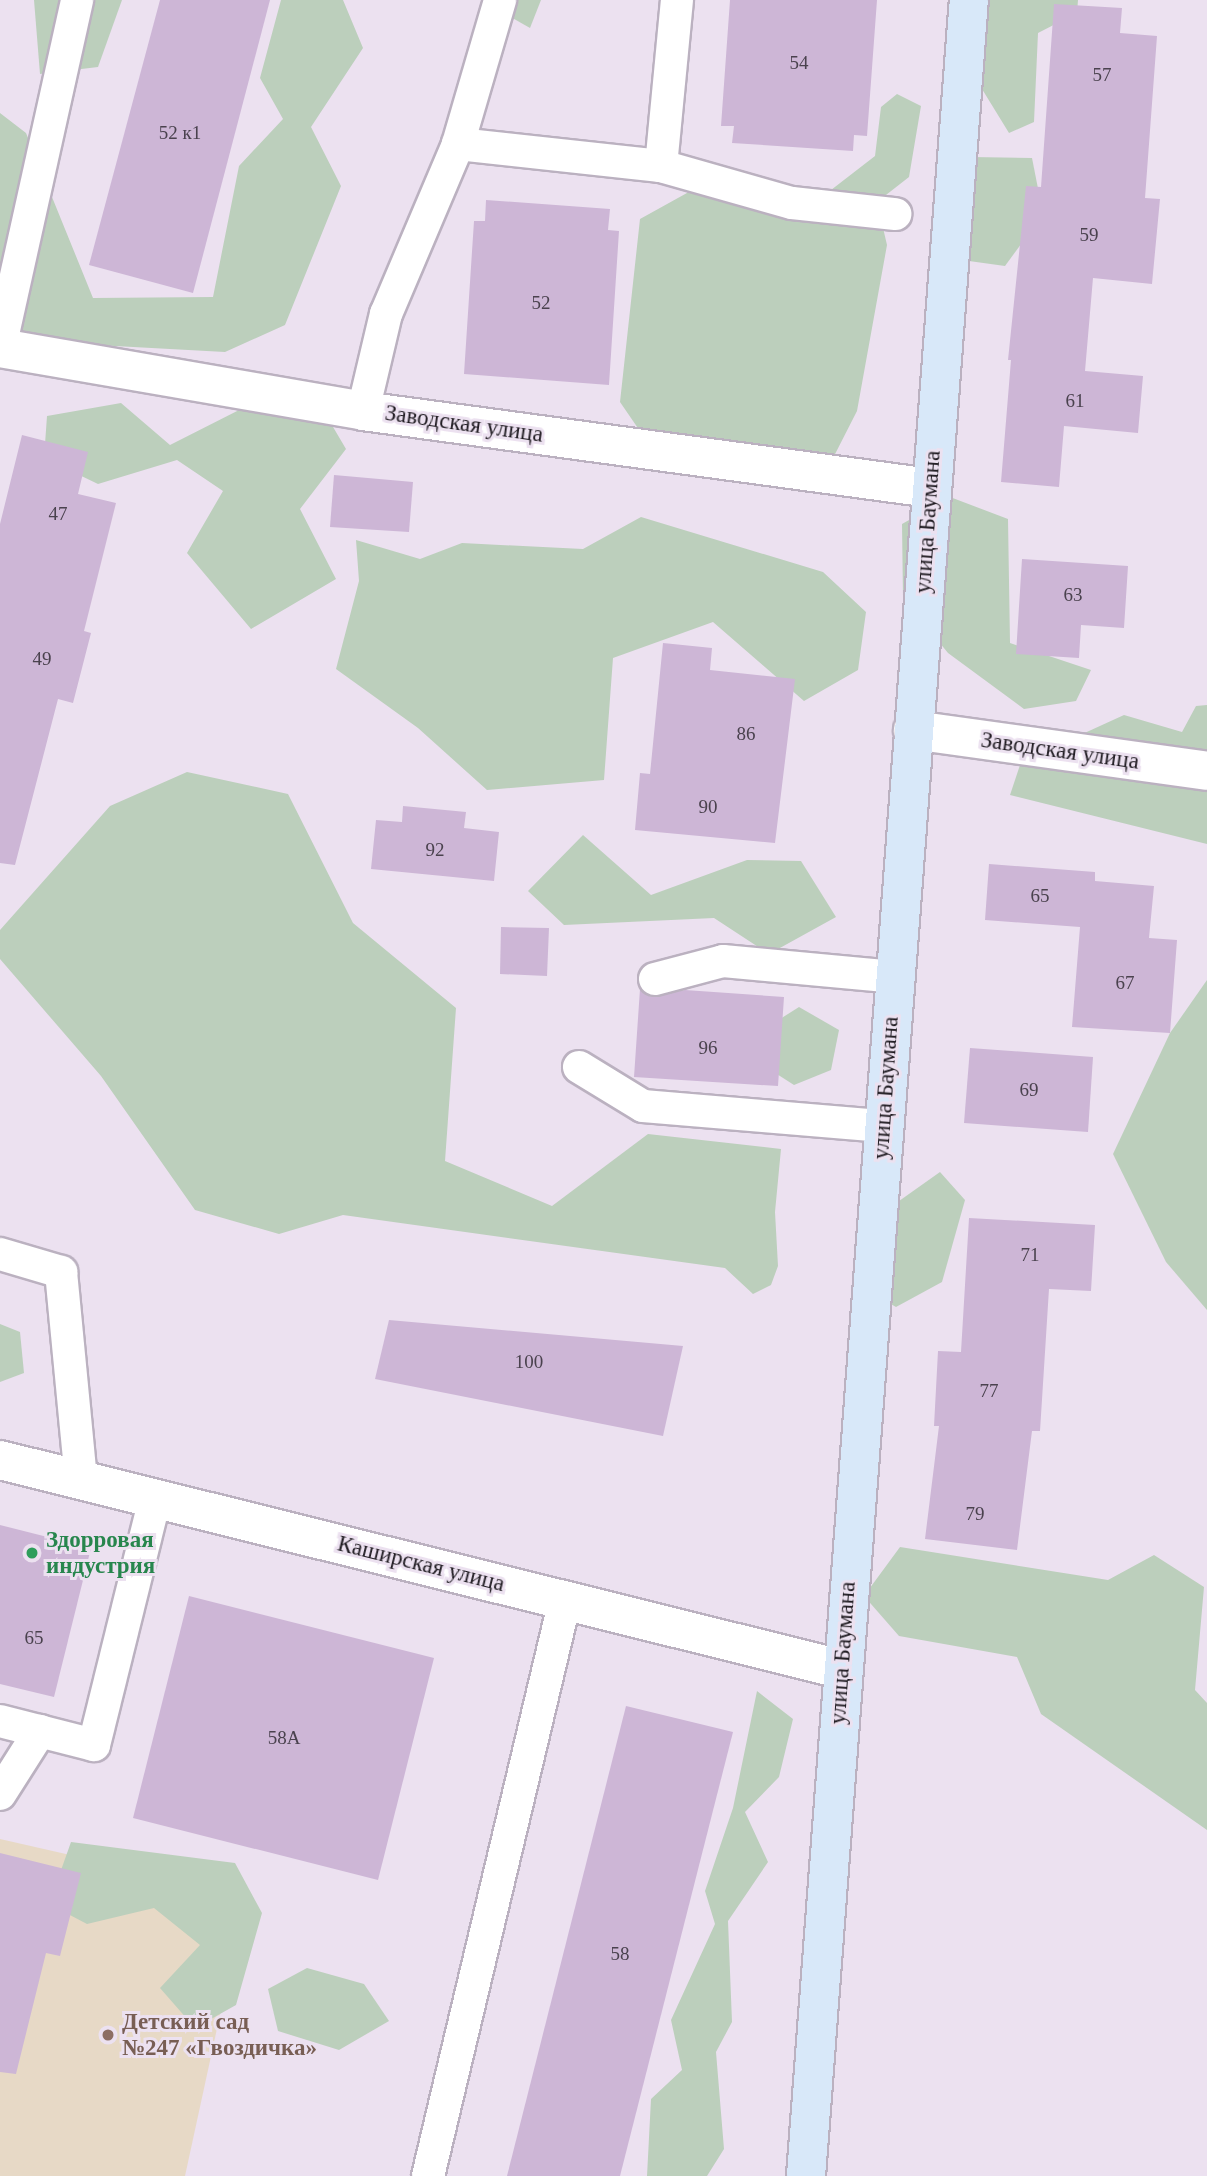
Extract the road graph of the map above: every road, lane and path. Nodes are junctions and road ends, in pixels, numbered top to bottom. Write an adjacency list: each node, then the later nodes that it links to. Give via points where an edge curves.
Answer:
1 (77, 0): 8 (lane)
2 (500, 0): 5 (lane)
3 (677, 0): 6 (lane)
4 (969, 0): 10 (street, улица Баумана)
5 (457, 144): 6 (lane); 9 (lane, via 386,314)
6 (661, 166): 7 (lane, via 792,203)
7 (895, 214)
8 (0, 348): 9 (street, Заводская улица)
9 (363, 411): 10 (street, Заводская улица)
10 (930, 488): 11 (street, улица Баумана)
11 (913, 730): 12 (street, Заводская улица); 13 (street, улица Баумана)
12 (1207, 771)
13 (894, 976): 14 (lane, via 723,961); 16 (street, улица Баумана)
14 (655, 979)
15 (579, 1067): 16 (lane, via 643,1106)
16 (883, 1126): 22 (street, улица Баумана)
17 (0, 1254): 19 (lane, via 61,1272)
18 (0, 1460): 19 (street, Каширская улица)
19 (81, 1480): 20 (street, Каширская улица)
20 (155, 1498): 21 (street, Каширская улица); 24 (lane, via 94,1745)
21 (565, 1600): 22 (street, Каширская улица); 26 (lane)
22 (841, 1669): 27 (street, улица Баумана)
23 (0, 1721): 24 (lane)
24 (40, 1731): 25 (lane)
25 (0, 1794)
26 (428, 2176)
27 (806, 2176)

